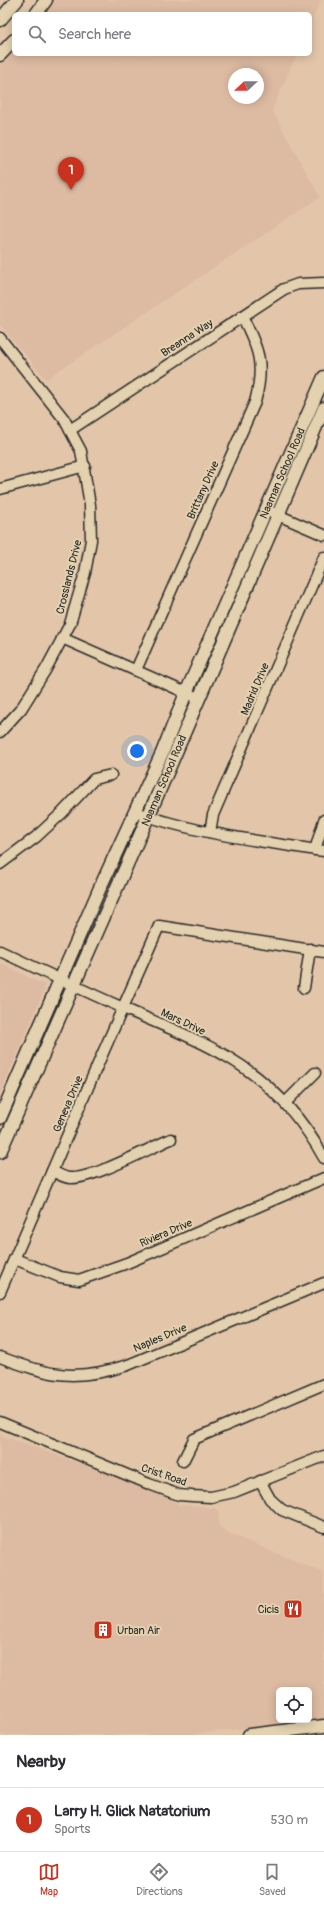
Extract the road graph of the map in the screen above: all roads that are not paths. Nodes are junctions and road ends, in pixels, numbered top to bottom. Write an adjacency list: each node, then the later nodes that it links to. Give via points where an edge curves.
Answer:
1 (17, 0): 4 (main road)
2 (46, 0): 3 (main road)
3 (37, 12)
4 (0, 20)
5 (12, 42): 6 (main road)
6 (0, 54)
7 (324, 284): 8 (street, Breanna Way, via 308,283 284,289)
8 (242, 316): 13 (street, Breanna Way); 20 (street, Brittany Drive, via 254,340 260,364 260,384 255,402)
9 (0, 338): 13 (street, Crosslands Drive)
10 (324, 377): 11 (main road, Naaman School Road)
11 (320, 399): 16 (main road, Naaman School Road)
12 (324, 408): 16 (main road, Naaman School Road)
13 (70, 430): 14 (street, Crosslands Drive, via 81,451)
14 (85, 466): 15 (street); 19 (street, Crosslands Drive, via 91,540 70,624)
15 (0, 489)
16 (272, 513): 17 (street); 21 (main road, Naaman School Road); 22 (main road, Naaman School Road)
17 (324, 535)
18 (324, 557): 28 (street, Madrid Drive, via 213,815)
19 (62, 638): 20 (street); 23 (street, Crosslands Drive, via 46,670 25,702)
20 (136, 670): 21 (street)
21 (186, 693): 22 (street); 25 (main road, Naaman School Road)
22 (198, 698): 26 (main road, Naaman School Road)
23 (0, 732)
24 (111, 775): 30 (street, via 94,779 36,838)
25 (136, 812): 26 (street); 34 (main road, Naaman School Road)
26 (148, 817): 28 (street); 35 (main road, Naaman School Road)
27 (324, 820): 29 (street)
28 (210, 832): 29 (street)
29 (319, 851)
30 (0, 864)
31 (310, 949): 33 (street); 36 (street); 37 (street, Geneva Drive, via 159,926)
32 (0, 951): 34 (street, Mars Drive)
33 (324, 952)
34 (60, 979): 35 (street, Mars Drive); 40 (main road, Naaman School Road)
35 (73, 986): 37 (street, Mars Drive); 42 (main road, Naaman School Road)
36 (304, 988)
37 (123, 1008): 39 (street, Mars Drive, via 226,1055 251,1072); 44 (street, Geneva Drive)
38 (315, 1073): 39 (street)
39 (285, 1103): 43 (street, Mars Drive, via 309,1133)
40 (0, 1118)
41 (171, 1138): 44 (street, via 82,1177 69,1178)
42 (0, 1152)
43 (324, 1158)
44 (52, 1171): 46 (street, Geneva Drive)
45 (324, 1178): 46 (street, Riviera Drive, via 127,1263 79,1280 60,1277)
46 (15, 1259): 48 (street, Geneva Drive)
47 (324, 1283): 49 (street, Naples Drive, via 128,1365 103,1373 65,1376 35,1370)
48 (0, 1292)
49 (0, 1357)
50 (324, 1384): 53 (street, via 194,1439)
51 (0, 1422): 54 (street, Crist Road, via 179,1495 211,1497)
52 (324, 1456): 54 (street, Crist Road)
53 (183, 1461)
54 (260, 1482): 55 (street, via 270,1500 282,1510)
55 (324, 1528)
56 (324, 1726): 57 (main road)
57 (305, 1732): 58 (main road)
58 (250, 1735)

